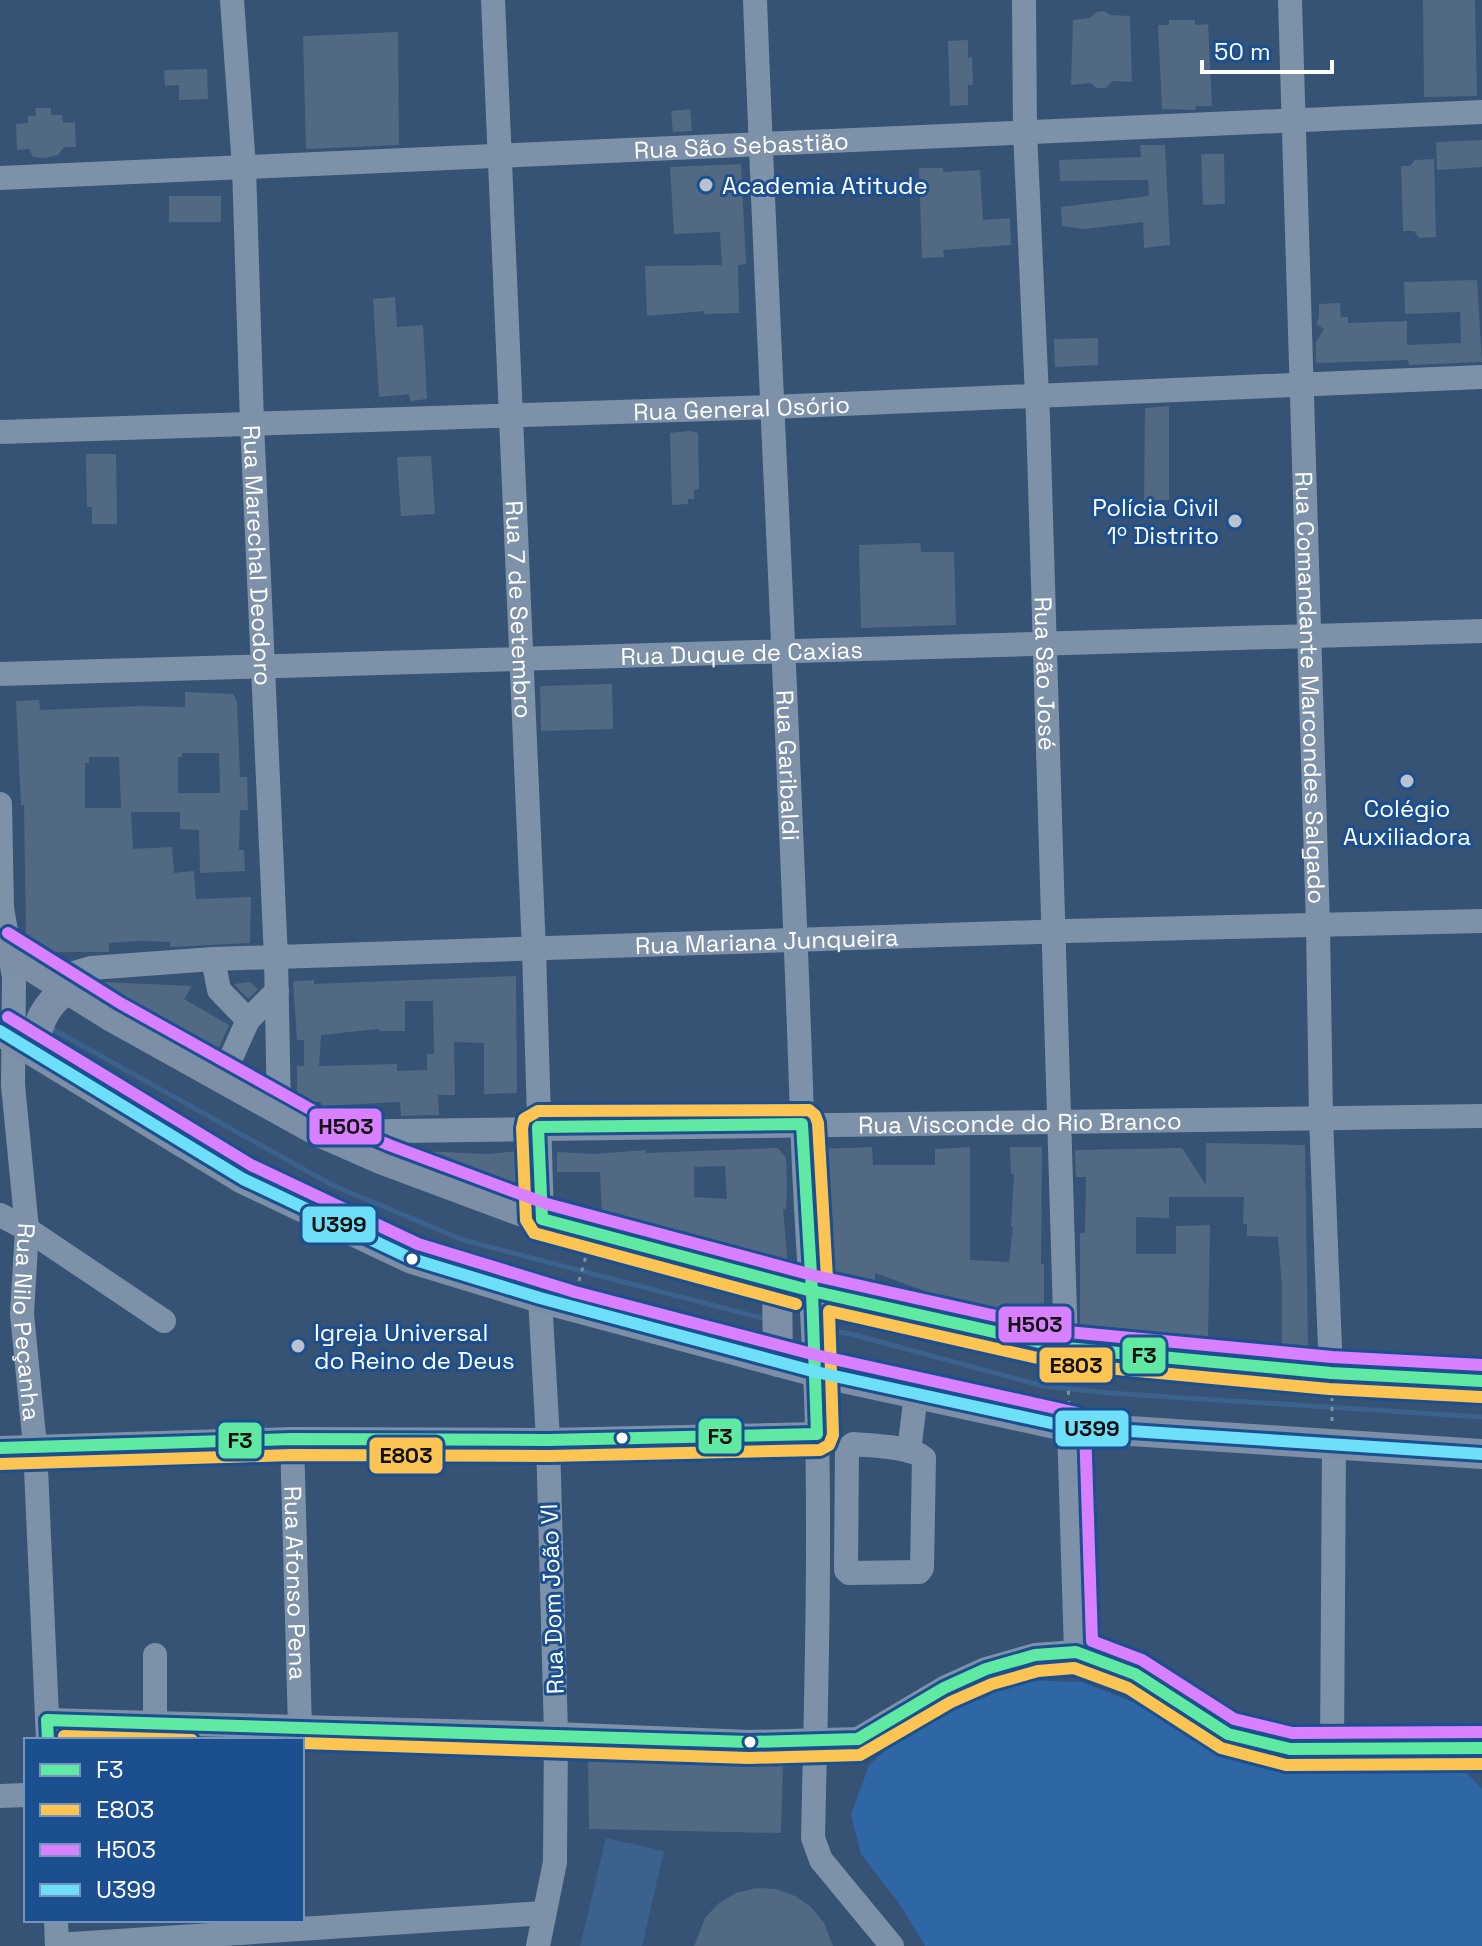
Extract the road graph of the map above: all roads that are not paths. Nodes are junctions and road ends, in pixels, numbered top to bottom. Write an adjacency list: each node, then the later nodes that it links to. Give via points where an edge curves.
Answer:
1 (232, 0): 11 (street, Rua Marechal Deodoro)
2 (493, 0): 10 (street, Rua 7 de Setembro)
3 (755, 0): 9 (street, Rua Garibaldi)
4 (1024, 0): 8 (street, Rua São José)
5 (1290, 0): 7 (street, Rua Comandante Marcondes Salgado)
6 (1482, 112): 7 (street, Rua São Sebastião)
7 (1292, 121): 8 (street, Rua São Sebastião); 14 (street, Rua Comandante Marcondes Salgado)
8 (1025, 131): 9 (street, Rua São Sebastião); 15 (street, Rua São José)
9 (761, 143): 10 (street, Rua São Sebastião); 16 (street, Rua Garibaldi)
10 (500, 155): 11 (street, Rua São Sebastião); 17 (street, Rua 7 de Setembro)
11 (244, 167): 12 (street, Rua São Sebastião); 18 (street, Rua Marechal Deodoro)
12 (0, 178)
13 (1482, 377): 14 (street, Rua General Osório)
14 (1300, 385): 15 (street, Rua General Osório); 21 (street, Rua Comandante Marcondes Salgado)
15 (1037, 396): 16 (street, Rua General Osório); 22 (street, Rua São José)
16 (772, 407): 17 (street, Rua General Osório); 23 (street, Rua Garibaldi)
17 (511, 414): 18 (street, Rua General Osório); 24 (street, Rua 7 de Setembro)
18 (252, 423): 19 (street, Rua General Osório); 25 (street, Rua Marechal Deodoro)
19 (0, 432)
20 (1482, 631): 21 (street, Rua Duque de Caxias)
21 (1309, 638): 22 (street, Rua Duque de Caxias); 29 (street, Rua Comandante Marcondes Salgado)
22 (1045, 644): 23 (street, Rua Duque de Caxias); 30 (street, Rua São José)
23 (782, 652): 24 (street, Rua Duque de Caxias); 31 (street, Rua Garibaldi)
24 (520, 659): 25 (street, Rua Duque de Caxias); 32 (street, Rua 7 de Setembro)
25 (263, 665): 26 (street, Rua Duque de Caxias); 33 (street, Rua Marechal Deodoro)
26 (0, 674)
27 (0, 804): 34 (street, Rua Nilo Peçanha)
28 (1482, 921): 29 (street, Rua Mariana Junqueira)
29 (1318, 926): 30 (street, Rua Mariana Junqueira); 43 (street, Rua Comandante Marcondes Salgado)
30 (1053, 932): 31 (street, Rua Mariana Junqueira); 44 (street, Rua São José)
31 (797, 940): 32 (street, Rua Mariana Junqueira); 45 (street, Rua Garibaldi)
32 (534, 950): 33 (street, Rua Mariana Junqueira); 46 (street, Rua 7 de Setembro)
33 (276, 958): 35 (street, Rua Mariana Junqueira); 37 (street, Rua Marechal Deodoro)
34 (8, 959): 36 (main road); 39 (street, Rua Nilo Peçanha)
35 (213, 959): 36 (street, Rua Mariana Junqueira, via 91,968); 38 (street, via 219,990)
36 (57, 990): 39 (main road); 40 (main road)
37 (277, 991): 38 (street); 41 (street, Rua Marechal Deodoro)
38 (248, 1020): 40 (street)
39 (19, 1033): 50 (street, Rua Nilo Peçanha, via 13,1085); 52 (main road, via 243,1179 412,1259)
40 (222, 1078): 41 (main road)
41 (279, 1110): 47 (main road)
42 (1482, 1116): 43 (street, Rua Visconde do Rio Branco)
43 (1321, 1118): 44 (street, Rua Visconde do Rio Branco); 60 (street, Rua Comandante Marcondes Salgado)
44 (1061, 1122): 45 (street, Rua Visconde do Rio Branco); 57 (street, Rua São José)
45 (802, 1124): 46 (street, Rua Visconde do Rio Branco); 53 (street, Rua Garibaldi)
46 (538, 1127): 47 (street, Rua Visconde do Rio Branco); 49 (street, Rua 7 de Setembro)
47 (319, 1132): 49 (main road)
48 (0, 1215): 50 (street)
49 (542, 1219): 51 (main road)
50 (27, 1229): 54 (street, Rua Nilo Peçanha); 55 (street)
51 (777, 1295): 53 (main road); 56 (main road)
52 (540, 1298): 56 (main road); 66 (street, Rua Dom João VI)
53 (813, 1303): 57 (main road); 58 (street, Rua Garibaldi)
54 (11, 1315): 67 (street, Rua Nilo Peçanha)
55 (164, 1321)
56 (778, 1354): 58 (main road)
57 (1067, 1360): 60 (main road)
58 (815, 1362): 61 (main road); 64 (street, Rua Garibaldi)
59 (1482, 1381): 60 (main road)
60 (1331, 1384)
61 (916, 1394): 62 (main road); 69 (street)
62 (1069, 1416): 63 (main road); 71 (street)
63 (1333, 1432): 70 (main road); 79 (street)
64 (817, 1434): 66 (street); 77 (street, Rua Garibaldi)
65 (292, 1439): 66 (street); 67 (street); 74 (street, Rua Afonso Pena)
66 (548, 1440): 76 (street, Rua Dom João VI)
67 (35, 1446): 68 (street); 75 (street, Rua Nilo Peçanha)
68 (0, 1448)
69 (909, 1451): 69 (street, via 853,1444 847,1449 844,1565 849,1573 914,1574 922,1568 925,1463 920,1454)
70 (1482, 1454)
71 (1076, 1652): 77 (street, via 1035,1655 986,1669 858,1739); 79 (street, via 1135,1674 1228,1734 1290,1749)
72 (155, 1655): 73 (street)
73 (155, 1723): 74 (street); 75 (street)
74 (300, 1728): 76 (street)
75 (48, 1730)
76 (556, 1734): 77 (street); 82 (street, Rua Dom João VI, via 555,1862)
77 (816, 1741): 86 (street, Rua Garibaldi, via 817,1850)
78 (1482, 1748): 79 (street)
79 (1332, 1749)
80 (24, 1795): 81 (street)
81 (0, 1796)
82 (544, 1913): 84 (street); 85 (street, Rua Dom João VI)
83 (56, 1922): 84 (street)
84 (57, 1945)
85 (538, 1946)
86 (892, 1946)

